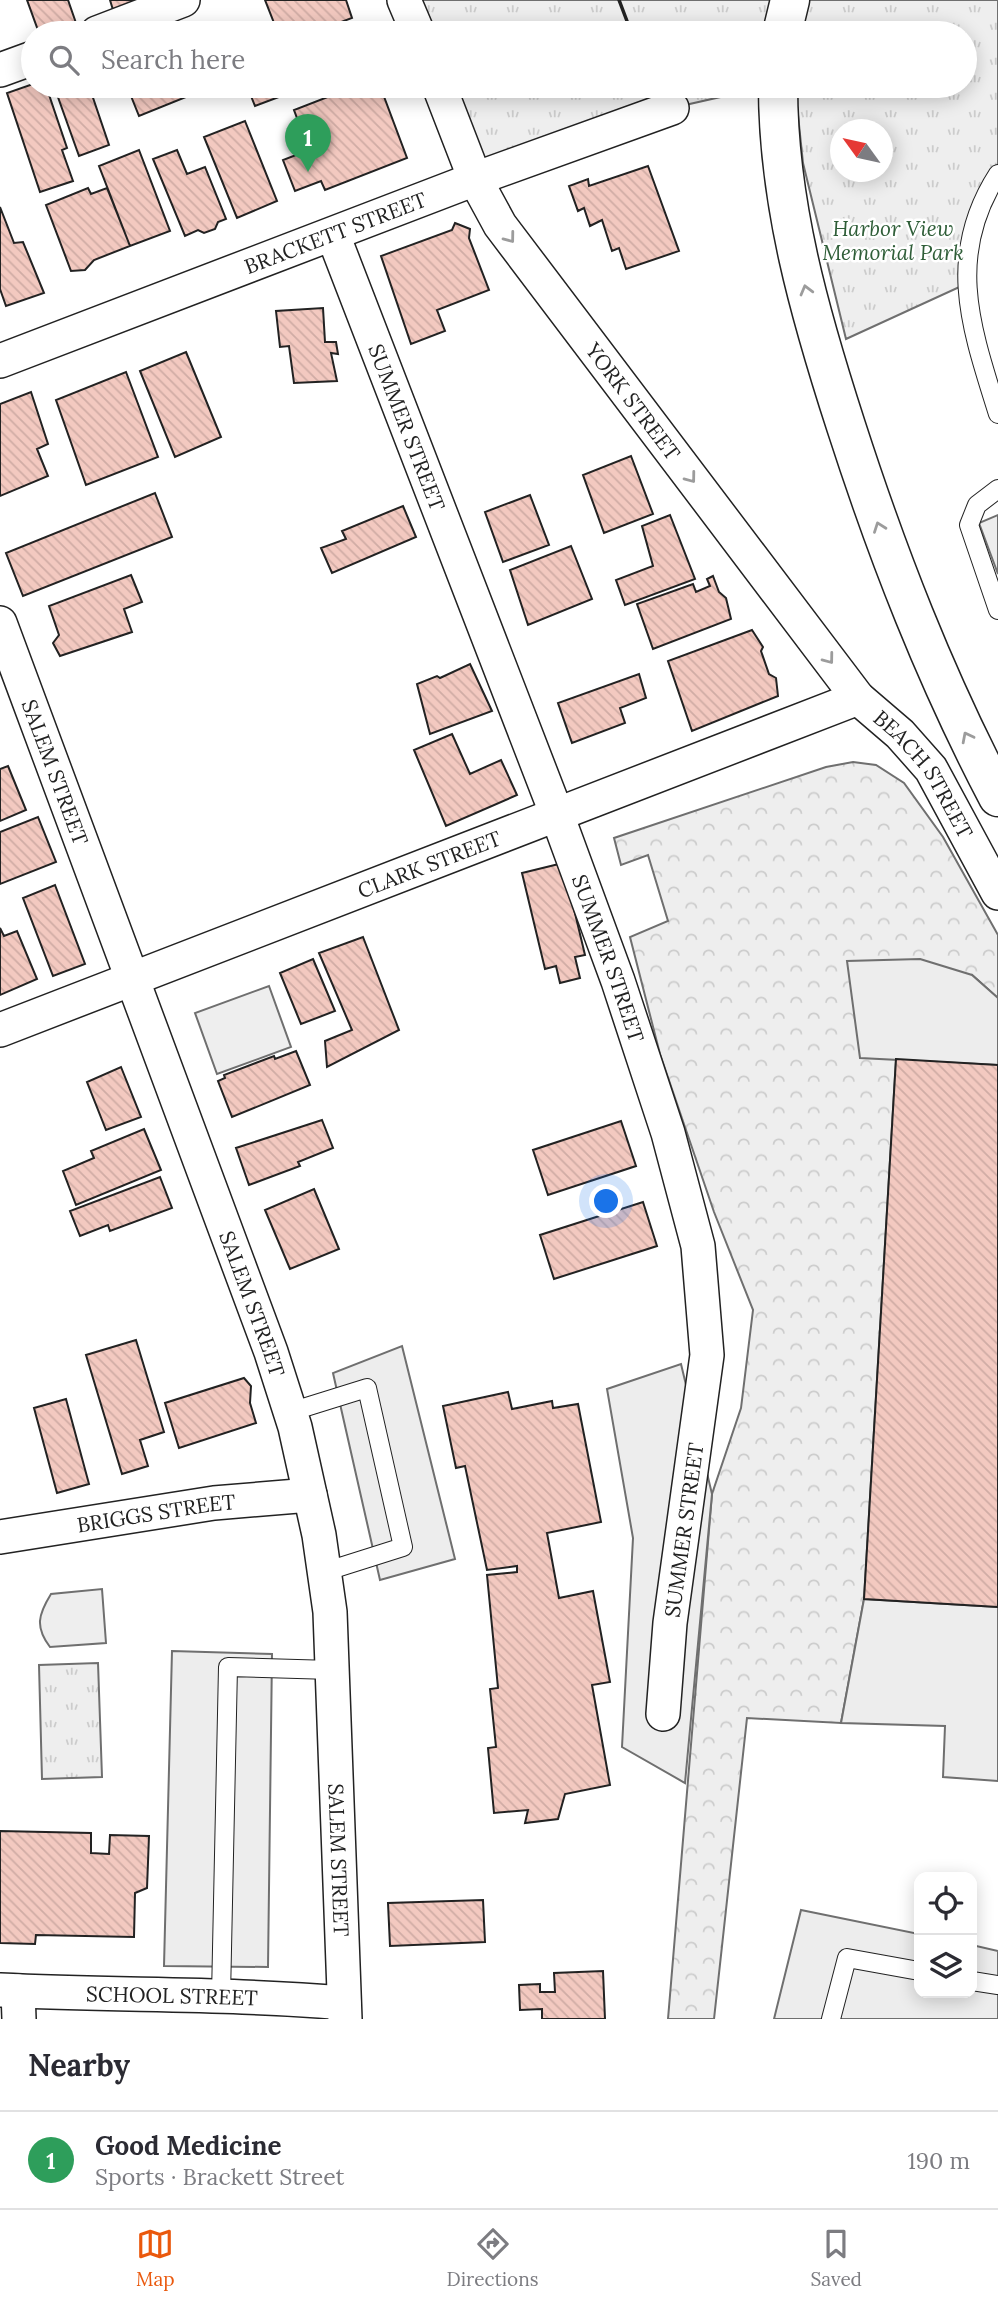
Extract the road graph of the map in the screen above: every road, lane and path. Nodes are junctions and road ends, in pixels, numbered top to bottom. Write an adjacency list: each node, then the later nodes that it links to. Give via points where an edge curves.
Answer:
1 (183, 0): 4 (street)
2 (404, 0): 5 (street)
3 (790, 0): 6 (main road)
4 (128, 21)
5 (413, 21)
6 (785, 21)
7 (21, 62): 8 (street)
8 (0, 70)
9 (444, 98): 13 (street, YORK STREET)
10 (778, 98): 21 (main road, one-way to 10, via 913,618 823,356 787,207)
11 (672, 108): 13 (street, BRACKETT STREET)
12 (998, 174): 16 (lane, via 975,218 966,252 966,284)
13 (475, 179): 14 (street, BRACKETT STREET); 20 (street, YORK STREET, one-way to 20, via 500,225)
14 (333, 235): 15 (street, BRACKETT STREET); 22 (street, SUMMER STREET)
15 (0, 361)
16 (998, 414)
17 (998, 489): 18 (lane, via 976,505 969,525)
18 (998, 610)
19 (0, 624): 24 (street, SALEM STREET)
20 (858, 698): 22 (street, CLARK STREET); 23 (street, BEACH STREET, via 900,734 930,769)
21 (998, 797)
22 (558, 815): 24 (street, CLARK STREET); 31 (street, SUMMER STREET, via 664,1120 698,1246 707,1355 670,1623)
23 (998, 893)
24 (131, 981): 25 (street, CLARK STREET); 26 (street, SALEM STREET)
25 (0, 1030)
26 (290, 1412): 27 (street, SALEM STREET); 29 (lane, via 367,1388 403,1547)
27 (310, 1495): 28 (street, BRIGGS STREET, via 214,1503); 29 (street, SALEM STREET)
28 (0, 1537)
29 (324, 1572): 30 (street, SALEM STREET)
30 (332, 1670): 35 (lane, via 228,1667); 37 (street, SALEM STREET)
31 (663, 1714)
32 (914, 1970): 38 (lane, via 847,1958)
33 (977, 1982): 34 (lane)
34 (998, 1985)
35 (221, 1996): 36 (street, SCHOOL STREET); 37 (street, SCHOOL STREET)
36 (12, 2000)
37 (345, 2011)
38 (831, 2019)

